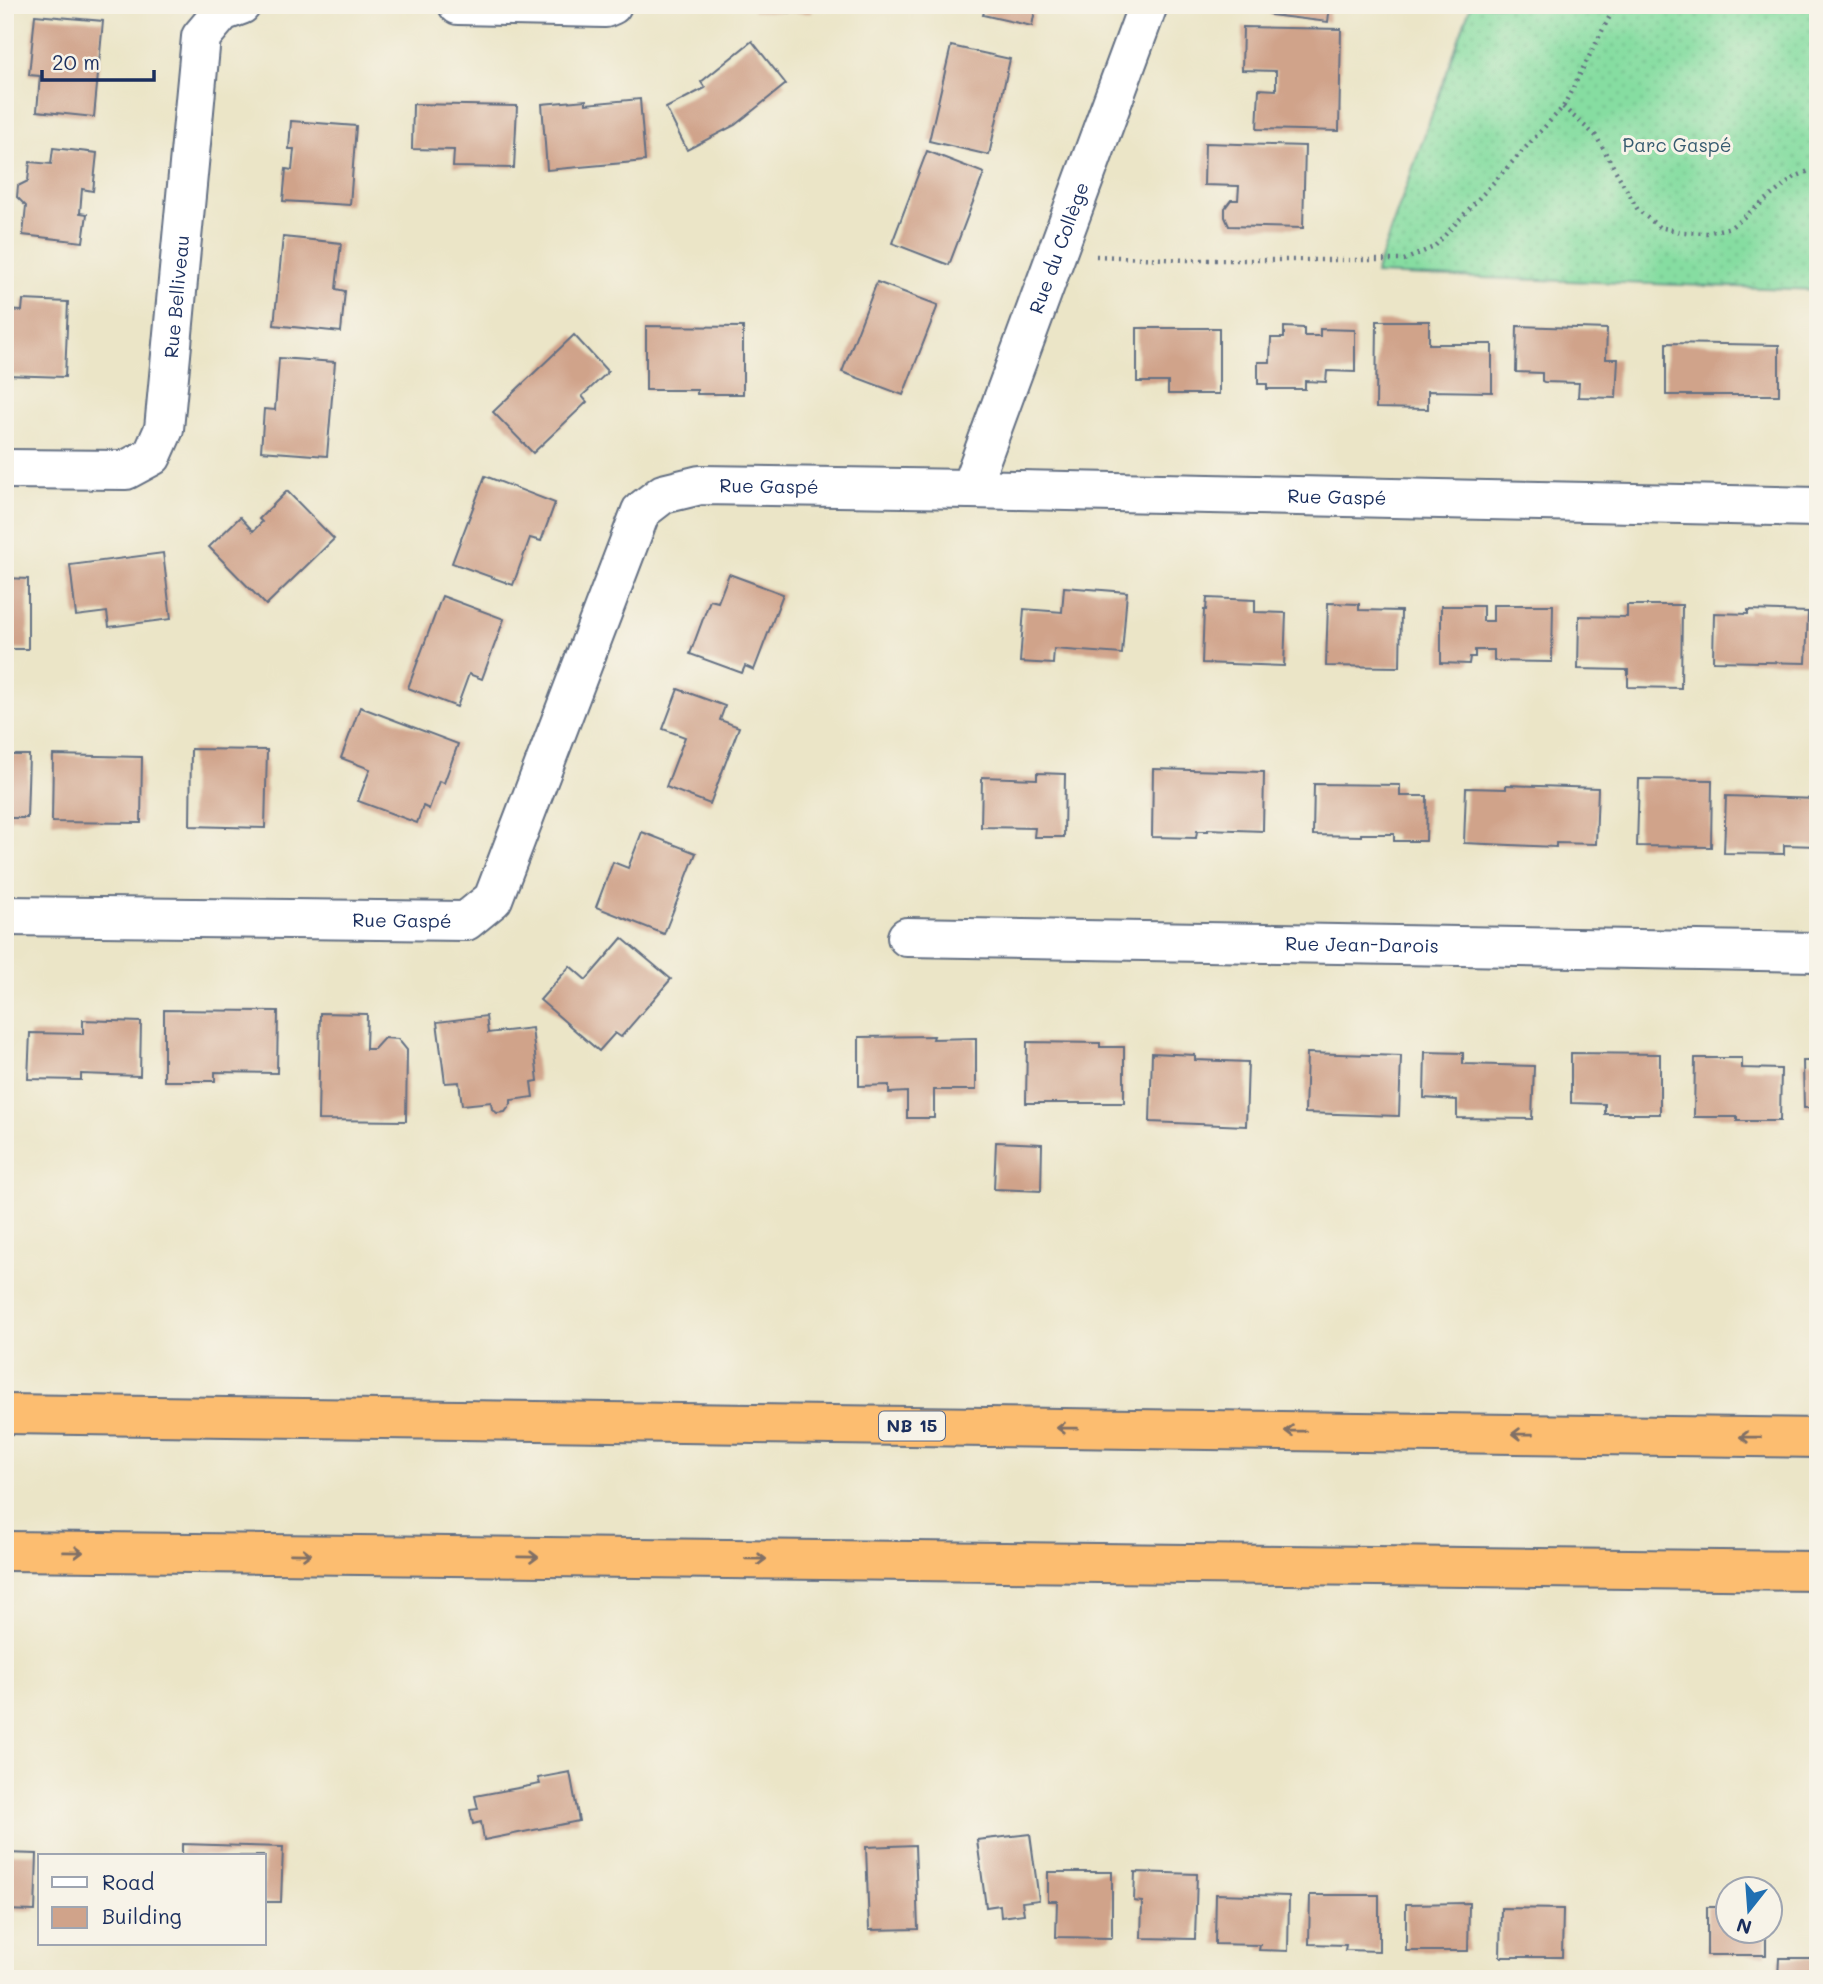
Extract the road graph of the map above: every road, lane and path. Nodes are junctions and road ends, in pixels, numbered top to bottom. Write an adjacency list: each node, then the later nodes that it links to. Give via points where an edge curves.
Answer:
1 (241, 5): 9 (street, Rue Belliveau, via 222,12 201,37 164,429 152,456 125,470)
2 (458, 5): 3 (street)
3 (612, 5)
4 (1148, 5): 8 (street, Rue du Collège)
5 (1619, 5): 6 (path)
6 (1563, 107): 7 (path, via 1597,136 1638,209 1659,227 1707,233 1731,228 1795,177); 8 (path, via 1434,247 1404,260 1188,260)
7 (1818, 167)
8 (1056, 254): 10 (street, Rue du Collège)
9 (5, 469)
10 (970, 489): 11 (street, Rue Gaspé); 12 (street, Rue Gaspé, via 700,485 663,494 641,511 493,900 466,921)
11 (1818, 506)
12 (5, 916)
13 (907, 937): 14 (street, Rue Jean-Darois)
14 (1818, 953)
15 (5, 1414): 16 (highway, NB 15, one-way to 15)
16 (1818, 1438)
17 (5, 1551): 18 (highway, one-way to 18)
18 (1818, 1571)

